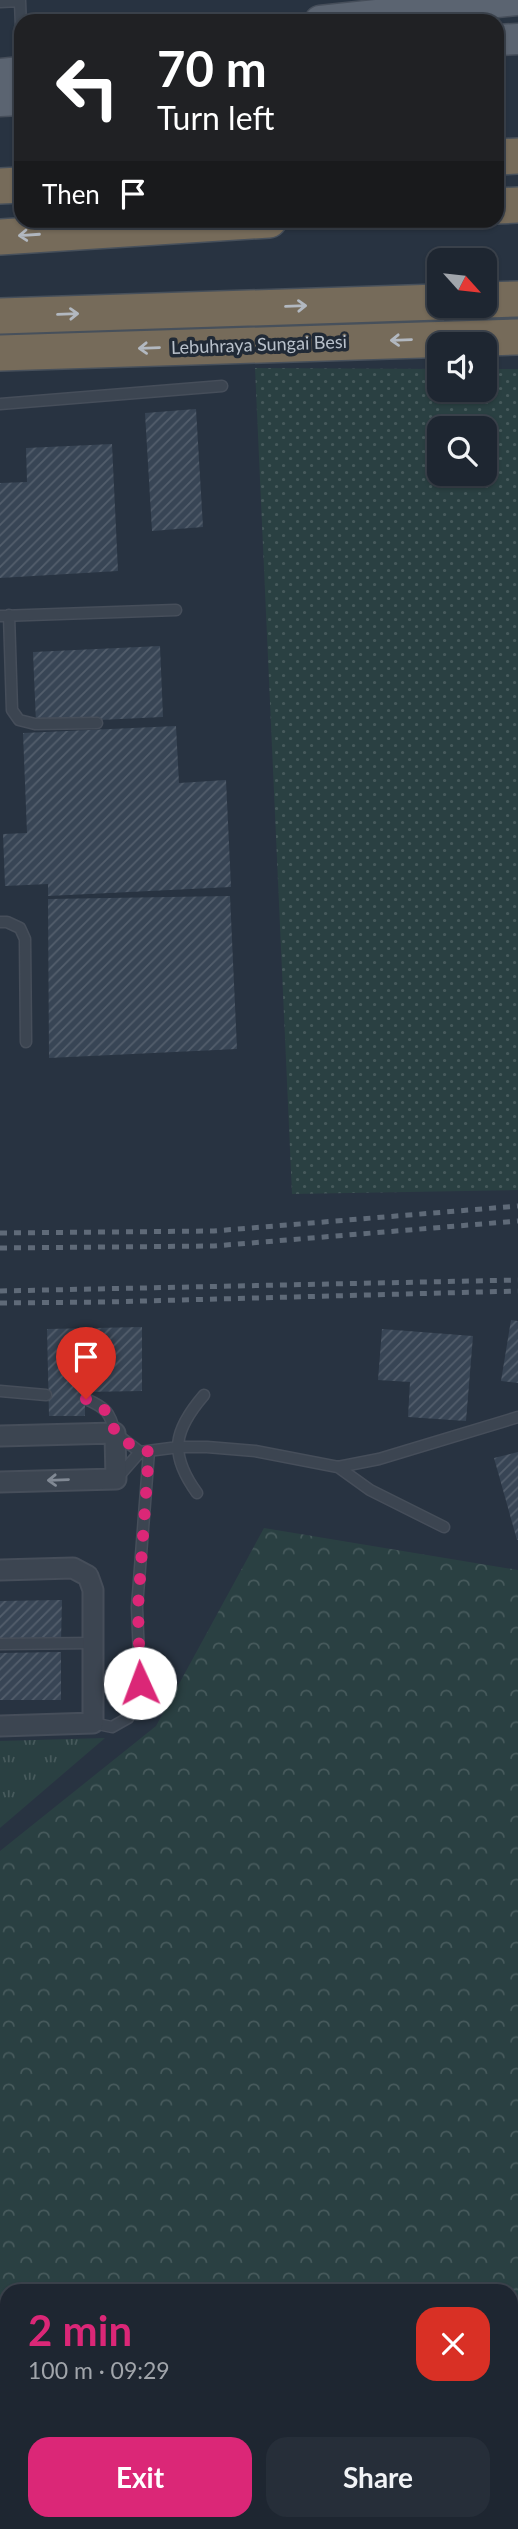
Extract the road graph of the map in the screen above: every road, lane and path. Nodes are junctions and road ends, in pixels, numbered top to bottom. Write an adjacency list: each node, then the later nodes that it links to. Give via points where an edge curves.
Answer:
1 (516, 0): 4 (main road)
2 (20, 1): 3 (lane)
3 (0, 2)
4 (385, 14)
5 (142, 228): 6 (highway, one-way to 6)
6 (0, 237)
7 (518, 299): 8 (highway)
8 (497, 300)
9 (427, 302): 10 (highway, one-way to 9)
10 (0, 316)
11 (518, 337): 12 (highway, Lebuhraya Sungai Besi, one-way to 12)
12 (0, 353)
13 (222, 386): 14 (lane)
14 (0, 404)
15 (176, 610): 16 (lane)
16 (5, 615): 17 (lane, via 12,710 19,720)
17 (97, 723)
18 (0, 922): 19 (lane, via 20,928 25,939)
19 (26, 1042)
20 (0, 1391): 21 (lane)
21 (46, 1395)
22 (204, 1395): 27 (lane, via 180,1428)
23 (86, 1399): 25 (lane, via 103,1406)
24 (518, 1417): 29 (lane)
25 (115, 1433): 26 (street); 28 (lane); 30 (street)
26 (0, 1436)
27 (178, 1447): 28 (lane); 29 (lane, via 255,1451); 32 (lane, via 185,1477)
28 (145, 1451): 30 (lane); 37 (lane, via 138,1700 128,1718 111,1727)
29 (338, 1467): 33 (lane, via 370,1490)
30 (116, 1479): 31 (street, one-way to 31)
31 (0, 1482)
32 (197, 1493)
33 (444, 1527)
34 (0, 1570): 35 (street, via 73,1568 88,1576 93,1590)
35 (93, 1643): 36 (lane); 37 (street)
36 (0, 1644)
37 (93, 1723): 38 (street)
38 (0, 1726)

